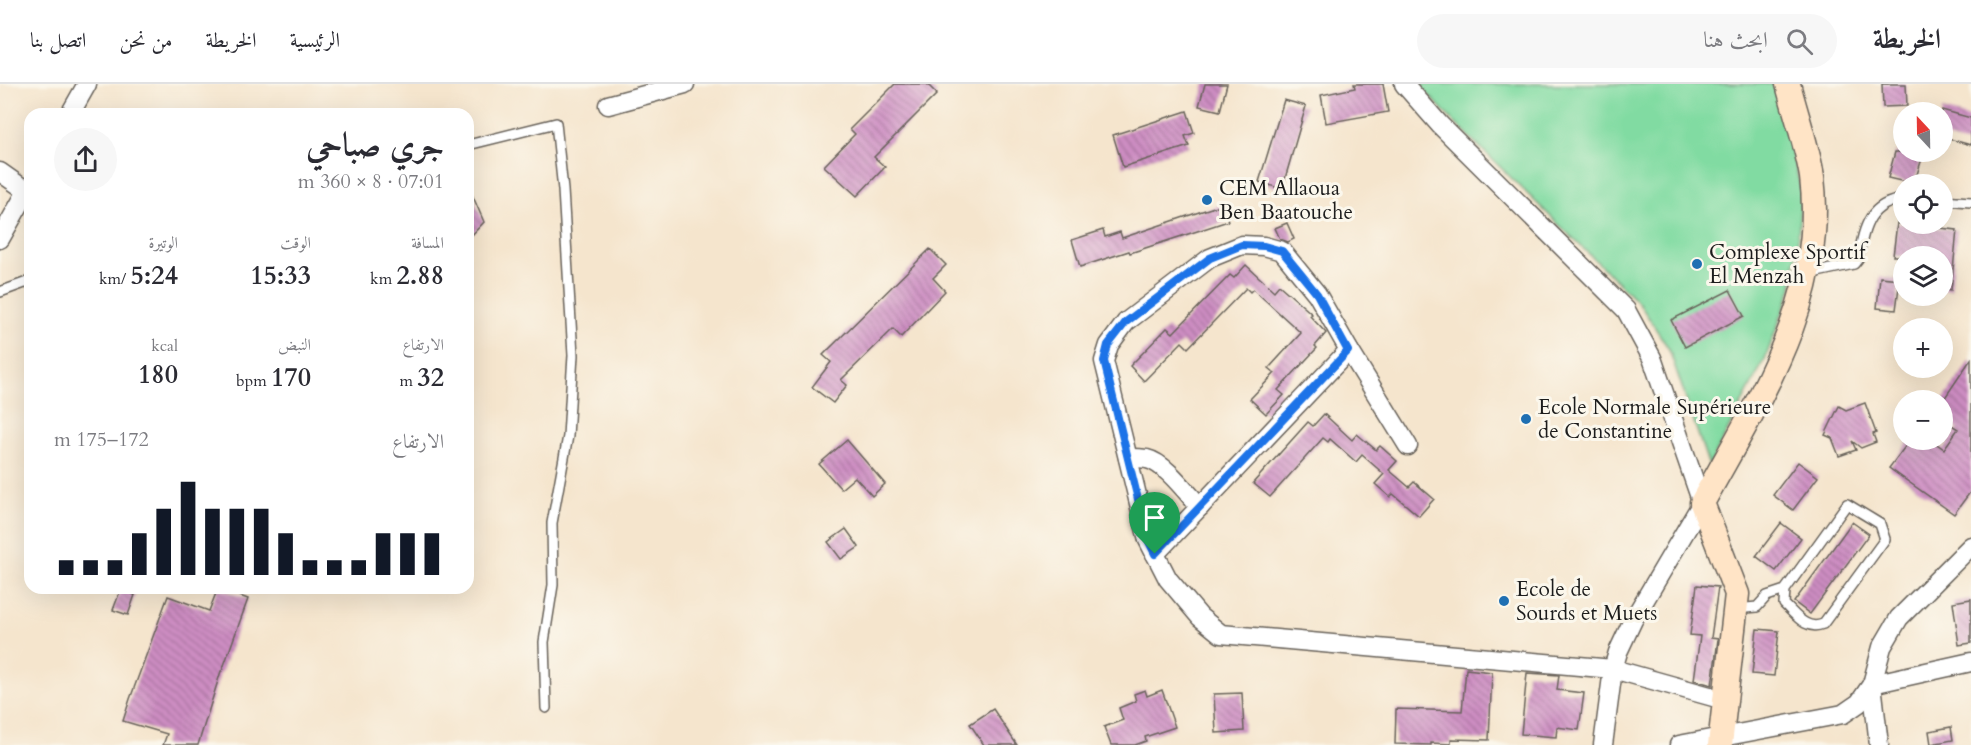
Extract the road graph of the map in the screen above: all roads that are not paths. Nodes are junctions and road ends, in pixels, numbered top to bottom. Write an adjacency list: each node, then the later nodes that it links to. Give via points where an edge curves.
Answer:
1 (87, 84): 6 (street)
2 (685, 84): 5 (street)
3 (1404, 84): 21 (street, via 1440,126 1626,310 1652,358)
4 (1788, 84): 15 (main road, via 1812,175 1813,244)
5 (608, 105)
6 (73, 108)
7 (474, 144): 31 (lane, via 556,123 573,355 568,436 552,523 553,585 544,642)
8 (0, 172): 9 (street)
9 (24, 185)
10 (24, 197): 14 (street)
11 (1953, 201): 12 (lane)
12 (1971, 202)
13 (1893, 203): 15 (lane, via 1881,206 1865,223 1854,264)
14 (0, 239)
15 (1808, 274): 21 (main road, via 1770,378)
16 (24, 283): 17 (lane)
17 (0, 292)
18 (1348, 351): 19 (street); 20 (street, via 1317,294 1282,251 1242,245 1210,258 1126,322 1108,345 1104,361); 22 (street)
19 (1408, 446)
20 (1128, 458): 22 (street, via 1156,463); 24 (street)
21 (1702, 503): 26 (main road, via 1737,594); 28 (street, via 1633,620)
22 (1200, 507): 24 (street)
23 (1971, 546): 29 (street, via 1899,618 1882,647)
24 (1155, 554): 28 (street, via 1168,579 1200,617 1221,634)
25 (1785, 590): 25 (lane, via 1784,604 1808,625 1823,624 1885,539 1880,524 1847,504); 26 (lane, via 1767,596 1757,607)
26 (1735, 609): 30 (main road)
27 (1971, 662): 29 (street)
28 (1613, 669): 30 (street); 33 (street)
29 (1872, 684): 32 (street, via 1859,703 1843,714); 35 (street)
30 (1724, 700): 32 (main road)
31 (546, 708)
32 (1720, 741): 34 (street)
33 (1604, 745)
34 (1678, 745)
35 (1879, 745)

